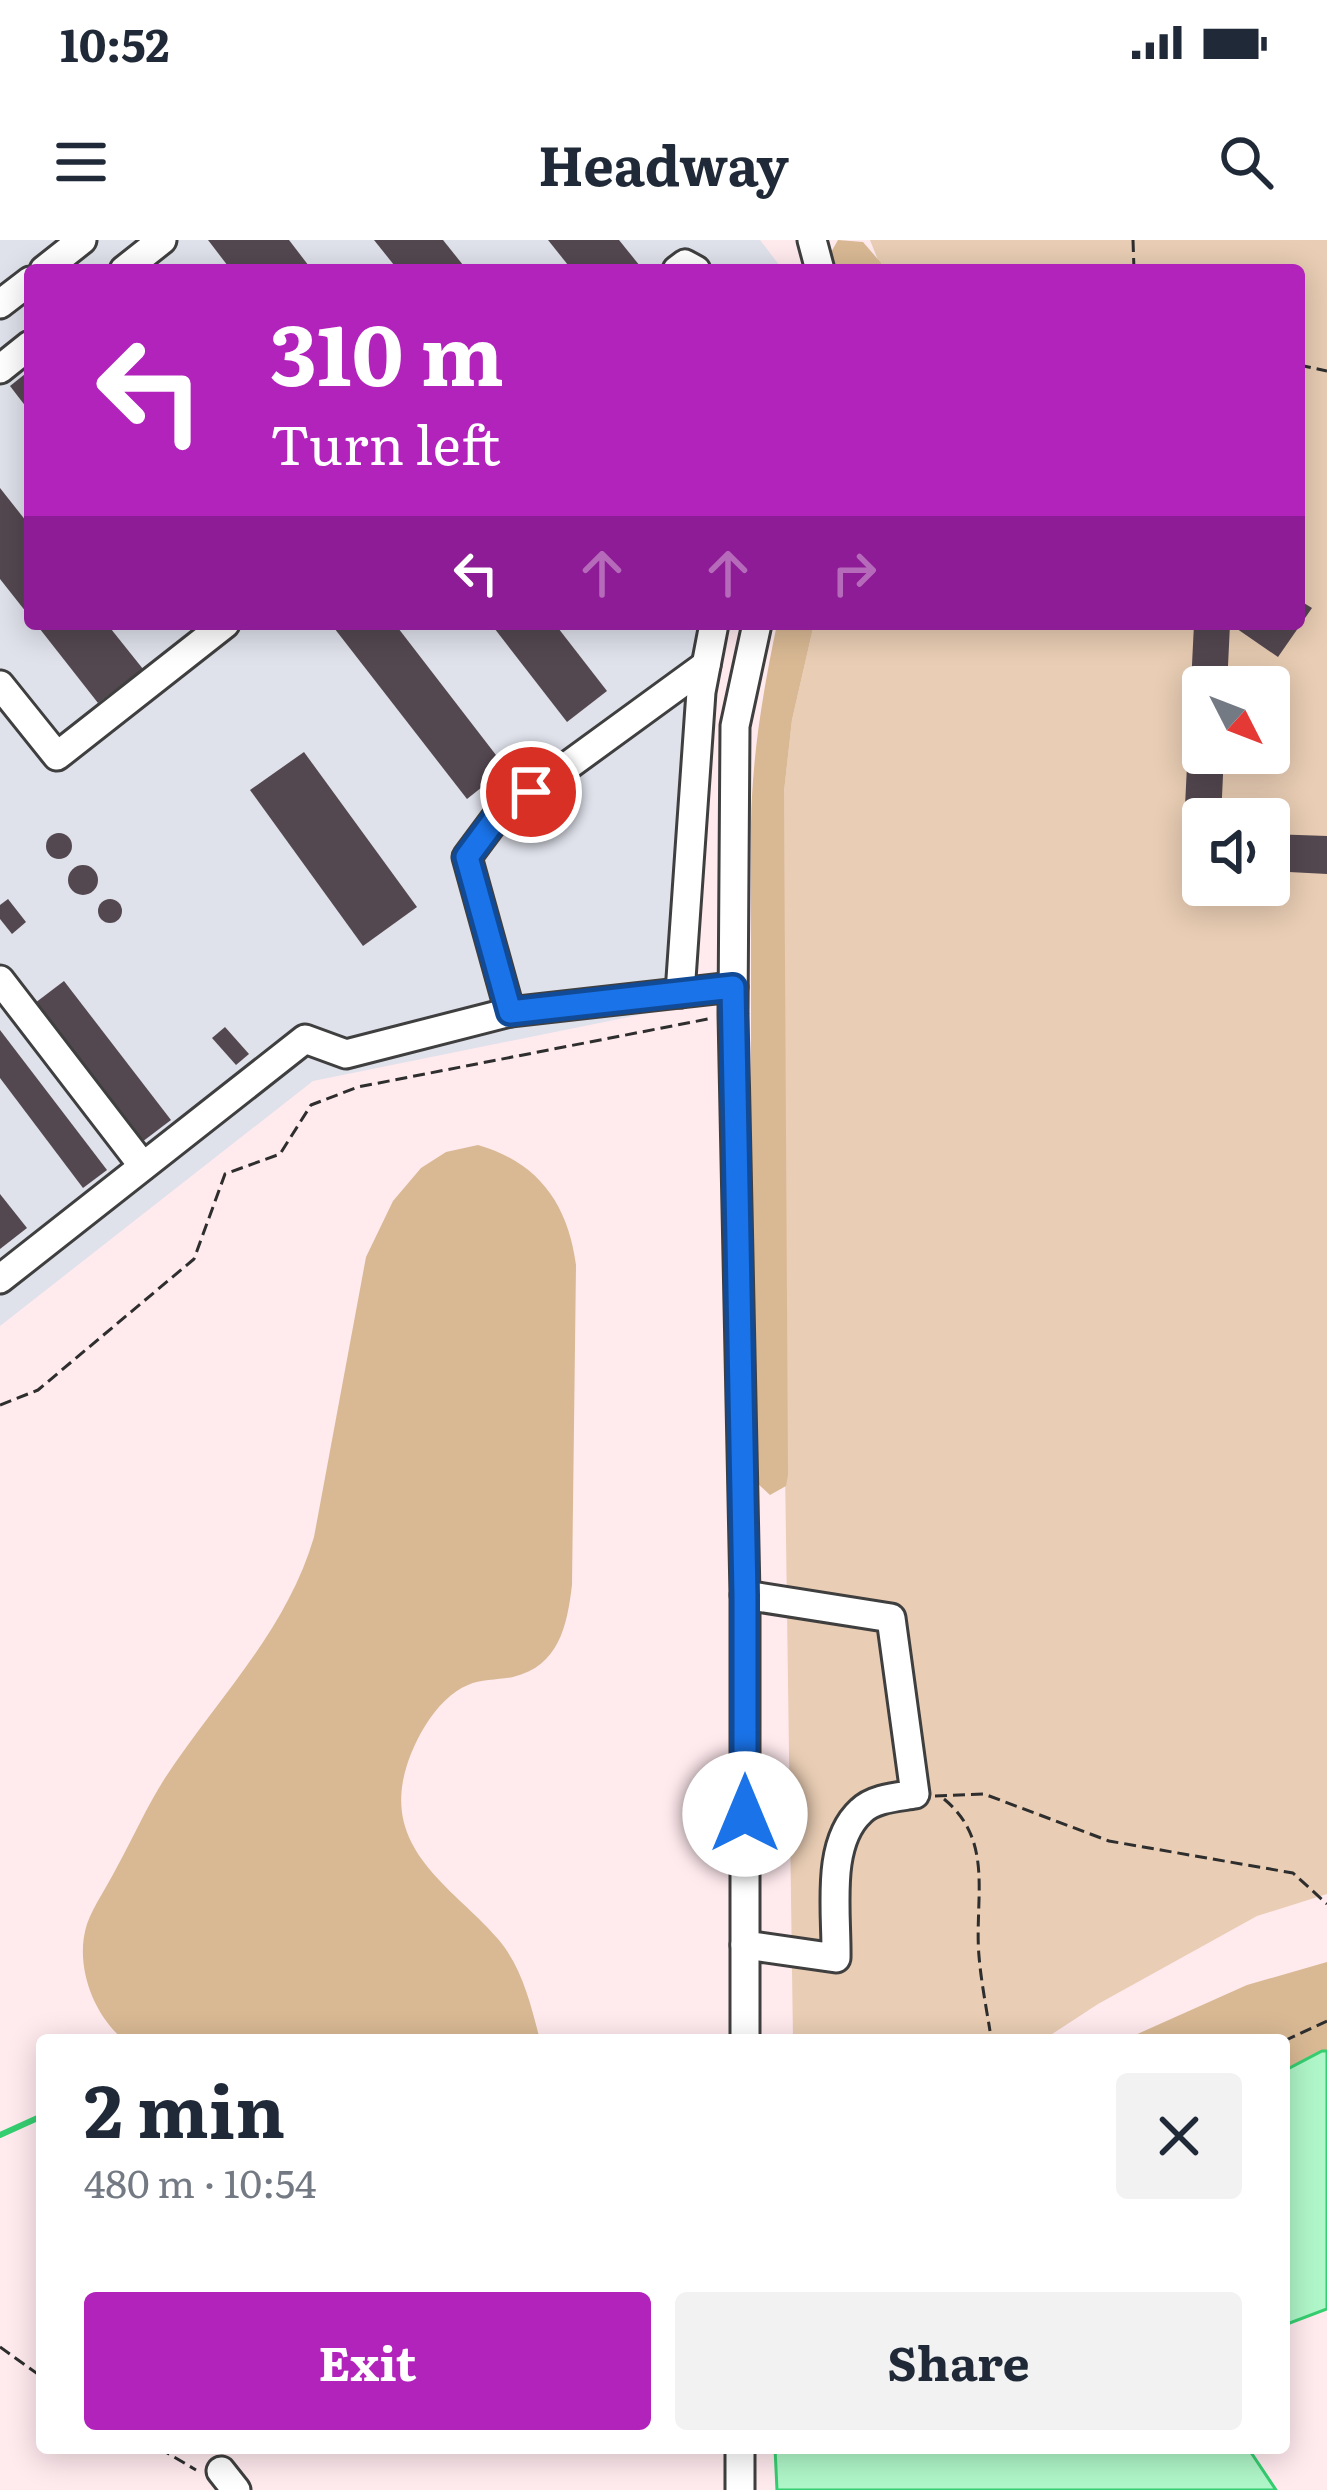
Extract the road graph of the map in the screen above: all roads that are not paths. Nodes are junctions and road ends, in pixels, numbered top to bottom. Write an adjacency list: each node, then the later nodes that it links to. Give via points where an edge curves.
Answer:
1 (82, 240): 3 (street)
2 (162, 240): 4 (street)
3 (52, 264)
4 (132, 264)
5 (24, 286): 6 (street)
6 (0, 304)
7 (24, 350): 8 (street)
8 (0, 369)
9 (217, 630): 13 (street, via 57,756)
10 (713, 630): 12 (street)
11 (756, 630): 16 (street, via 735,726)
12 (706, 665): 15 (street); 17 (street, via 496,818 467,857)
13 (0, 685)
14 (0, 980): 18 (street)
15 (680, 993): 16 (street); 17 (street)
16 (733, 1000): 20 (street)
17 (510, 1012): 18 (street, via 346,1054 305,1039)
18 (143, 1166): 19 (street)
19 (0, 1279)
20 (745, 1595): 21 (street); 21 (street, via 892,1618 928,1795 861,1810 839,1845 836,1958)
21 (745, 1945): 22 (street)
22 (746, 2034)
23 (740, 2454): 24 (street)
24 (740, 2490)

